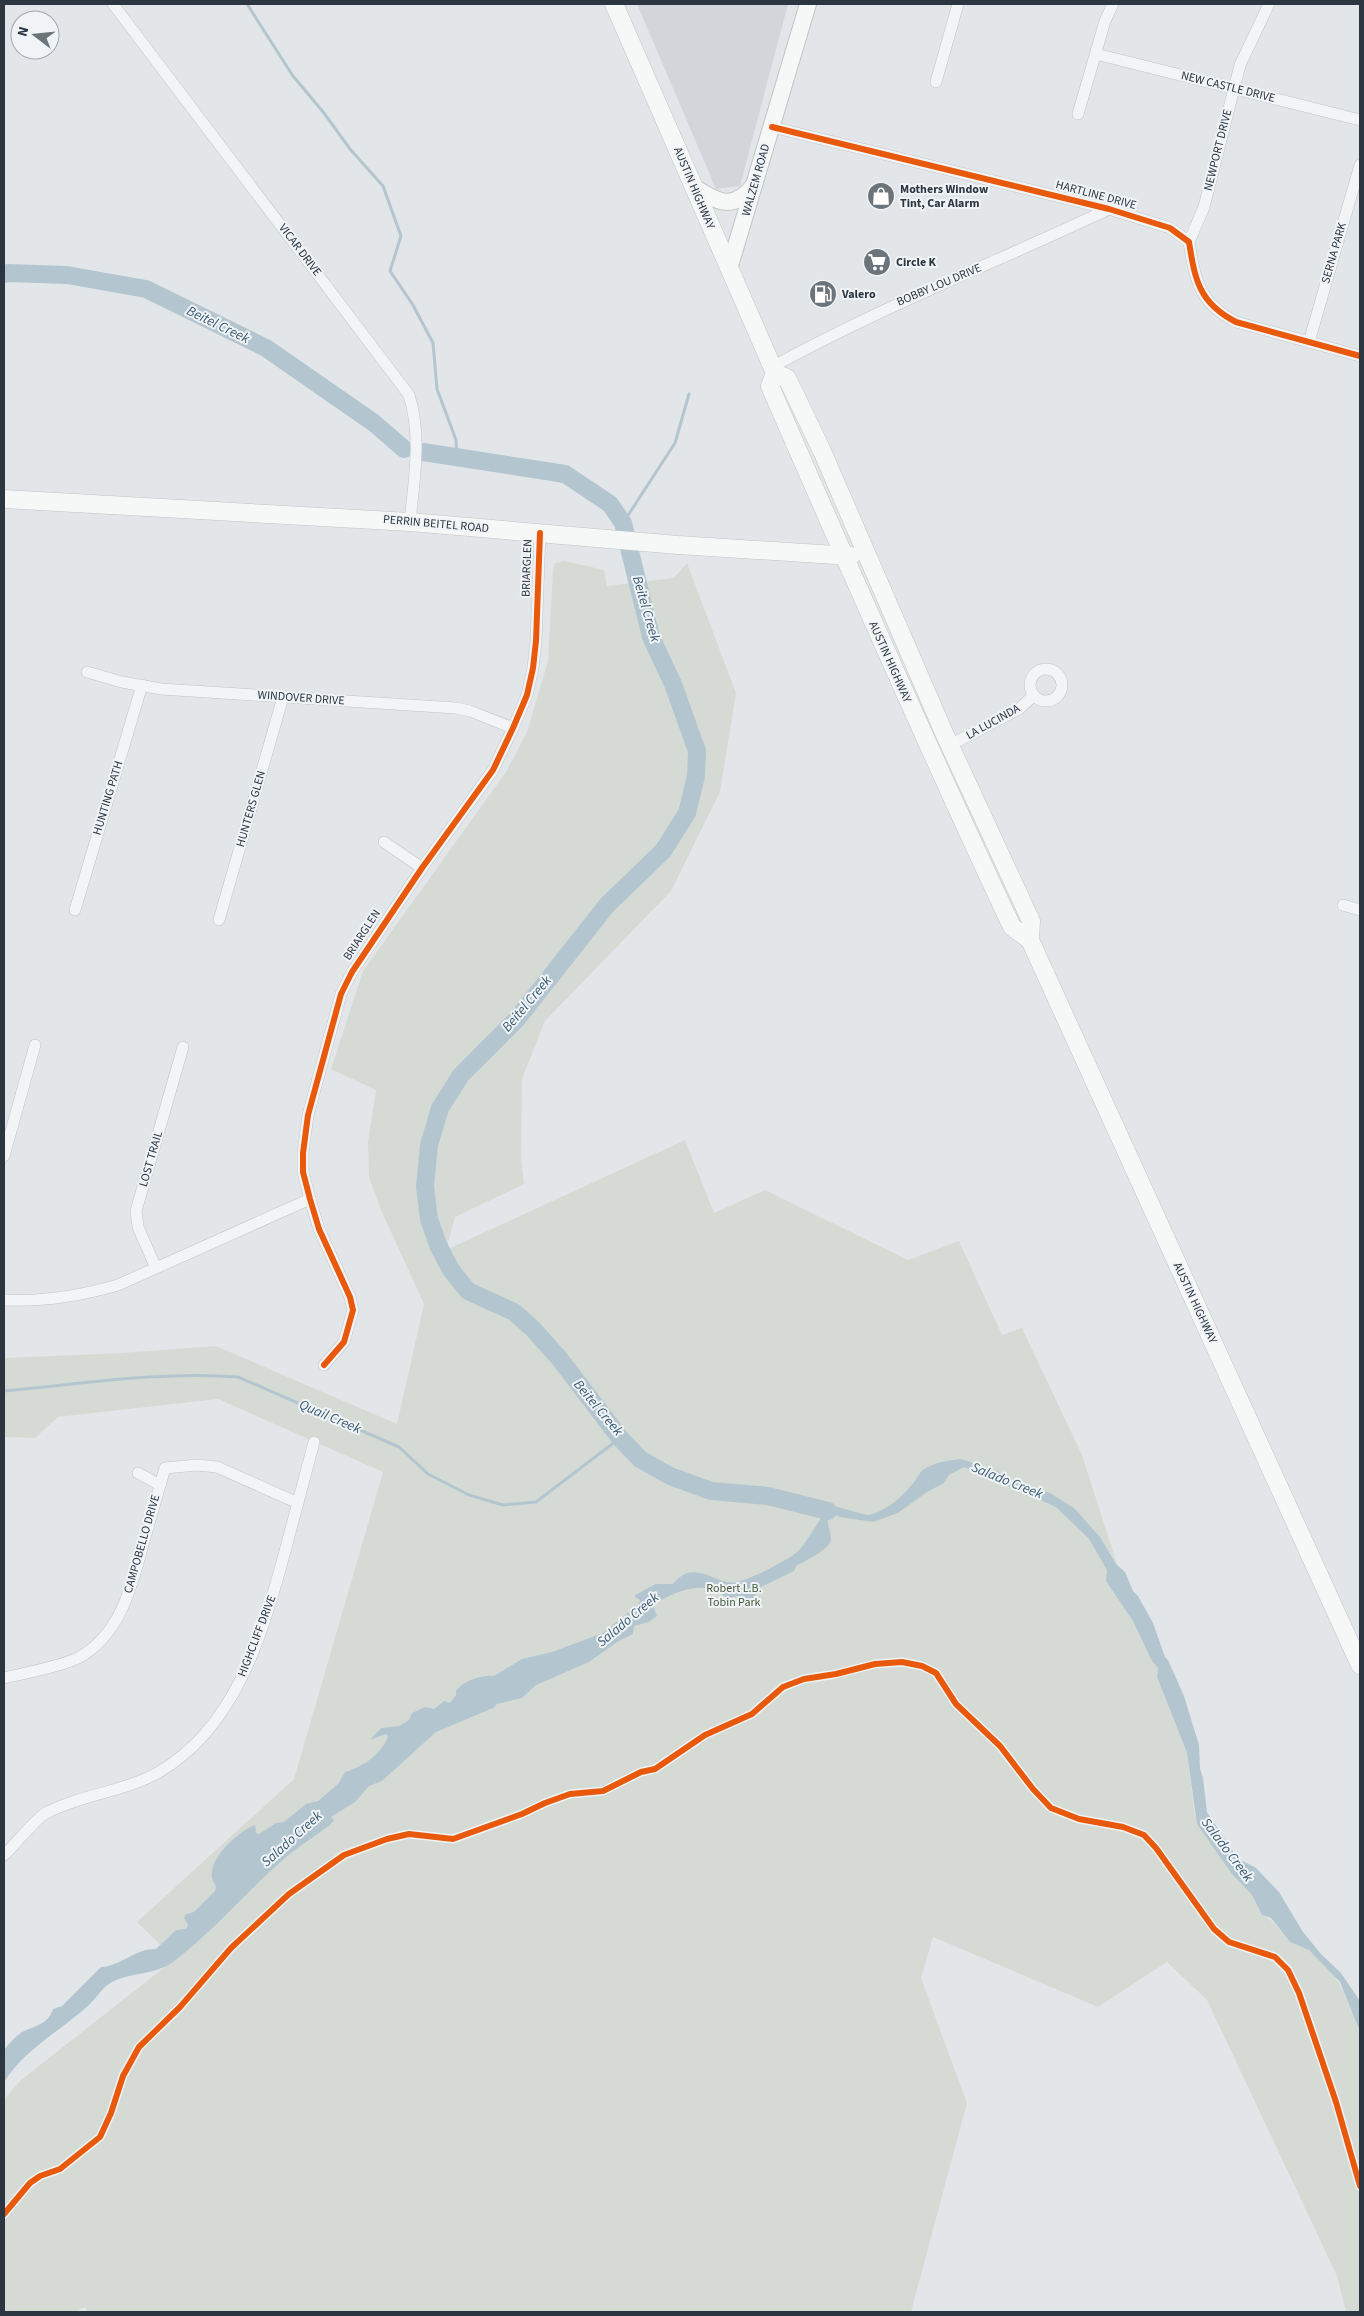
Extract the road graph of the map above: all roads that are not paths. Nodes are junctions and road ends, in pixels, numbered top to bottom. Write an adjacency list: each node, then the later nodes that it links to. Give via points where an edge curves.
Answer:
1 (112, 4): 24 (street, VICAR DRIVE, via 408,395 414,410 417,442)
2 (614, 4): 15 (main road, AUSTIN HIGHWAY)
3 (808, 4): 12 (main road, WALZEM ROAD)
4 (958, 4): 8 (street)
5 (1113, 4): 7 (street)
6 (1269, 4): 9 (street, NEWPORT DRIVE, via 1240,65)
7 (1096, 54): 9 (street, NEW CASTLE DRIVE); 10 (street)
8 (936, 82)
9 (1234, 88): 11 (street, NEW CASTLE DRIVE); 17 (street, NEWPORT DRIVE, via 1204,207)
10 (1078, 114)
11 (1360, 120)
12 (772, 127): 14 (main road, WALZEM ROAD); 16 (street, HARTLINE DRIVE)
13 (1360, 165): 19 (street, SERNA PARK)
14 (756, 183): 15 (main road, via 741,198 728,203 717,201); 18 (main road, WALZEM ROAD)
15 (694, 187): 18 (main road, AUSTIN HIGHWAY)
16 (1109, 209): 17 (street, HARTLINE DRIVE, via 1170,228); 21 (street, BOBBY LOU DRIVE, via 896,303)
17 (1189, 242): 19 (street, via 1194,275 1212,306 1236,322)
18 (729, 270): 21 (main road, AUSTIN HIGHWAY)
19 (1309, 342): 20 (street)
20 (1360, 356)
21 (773, 370): 23 (main road, AUSTIN HIGHWAY, via 770,386); 28 (main road, AUSTIN HIGHWAY, via 787,378)
22 (4, 499): 24 (main road, PERRIN BEITEL ROAD)
23 (818, 499): 26 (main road, via 820,540 814,547); 27 (main road, AUSTIN HIGHWAY)
24 (410, 522): 25 (main road, PERRIN BEITEL ROAD)
25 (540, 533): 26 (main road, PERRIN BEITEL ROAD); 33 (street, BRIARGLEN, via 533,668 527,695)
26 (798, 553): 27 (main road, PERRIN BEITEL ROAD)
27 (842, 556): 28 (main road, PERRIN BEITEL ROAD); 41 (main road, AUSTIN HIGHWAY, via 1012,927)
28 (867, 556): 34 (main road, AUSTIN HIGHWAY)
29 (87, 672): 30 (street, WINDOVER DRIVE)
30 (142, 686): 32 (street, WINDOVER DRIVE); 38 (street, HUNTING PATH)
31 (1034, 695): 34 (street, LA LUCINDA, via 1019,709)
32 (282, 697): 33 (street, WINDOVER DRIVE, via 456,708); 40 (street, HUNTERS GLEN)
33 (513, 728): 36 (street, BRIARGLEN, via 493,770)
34 (950, 745): 41 (main road, AUSTIN HIGHWAY, via 1031,921)
35 (384, 842): 36 (street)
36 (422, 868): 45 (street, BRIARGLEN, via 364,951 341,994 304,1134 304,1172)
37 (1343, 905): 39 (street)
38 (75, 910)
39 (1360, 910)
40 (219, 920)
41 (1030, 940): 53 (main road, AUSTIN HIGHWAY)
42 (35, 1045): 44 (street)
43 (183, 1047): 46 (street, LOST TRAIL, via 136,1211 138,1227)
44 (4, 1156)
45 (310, 1199): 46 (street); 48 (street, BRIARGLEN, via 353,1310 344,1342)
46 (156, 1268): 47 (street, via 85,1294 55,1299)
47 (4, 1300)
48 (324, 1365)
49 (314, 1442): 52 (street, HIGHCLIFF DRIVE)
50 (138, 1474): 51 (street, CAMPOBELLO DRIVE)
51 (160, 1485): 52 (street, CAMPOBELLO DRIVE, via 165,1468 206,1465); 54 (street, CAMPOBELLO DRIVE, via 131,1588 109,1630 94,1647 77,1658)
52 (298, 1503): 55 (street, HIGHCLIFF DRIVE, via 254,1650 234,1693 212,1725 178,1760 158,1772 44,1814)
53 (1360, 1665)
54 (4, 1678)
55 (4, 1856)

